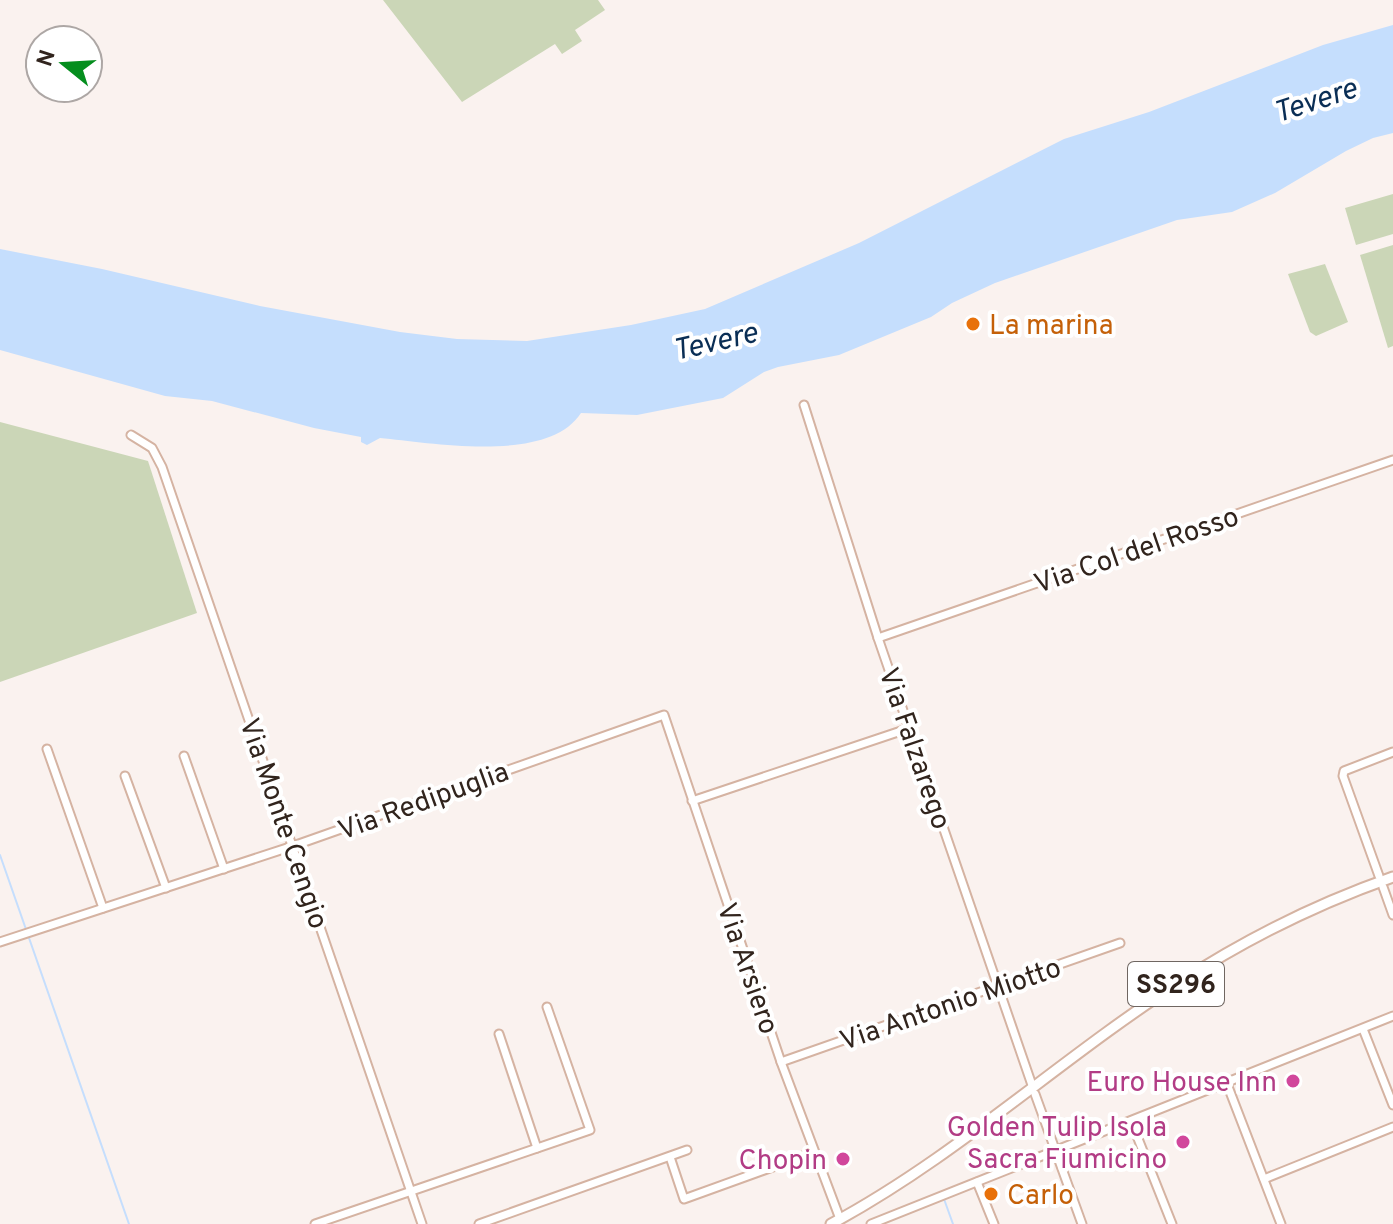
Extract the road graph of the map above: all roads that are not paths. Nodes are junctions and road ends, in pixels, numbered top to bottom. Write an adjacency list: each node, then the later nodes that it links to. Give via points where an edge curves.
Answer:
1 (804, 405): 4 (street, Via Falzarego)
2 (131, 435): 12 (street, Via Monte Cengio, via 152,448 162,467)
3 (1393, 460): 4 (street, Via Col del Rosso)
4 (878, 638): 6 (street, Via Falzarego)
5 (664, 715): 11 (street, Via Arsiero); 12 (street, Via Redipuglia)
6 (910, 728): 11 (street); 22 (street, Via Falzarego)
7 (47, 749): 18 (street)
8 (1393, 752): 14 (street, via 1344,771 1343,776)
9 (184, 756): 13 (street)
10 (125, 776): 17 (street)
11 (692, 801): 27 (street, Via Arsiero)
12 (293, 846): 13 (street, Via Redipuglia); 40 (street, Via Monte Cengio)
13 (224, 869): 17 (street, Via Redipuglia)
14 (1379, 876)
15 (1393, 877): 29 (main road, SS296, via 1235,949 1180,982)
16 (1383, 887): 19 (street)
17 (166, 888): 18 (street, Via Redipuglia)
18 (103, 908): 20 (street, Via Redipuglia)
19 (1393, 915)
20 (0, 942)
21 (1120, 943): 22 (street, Via Antonio Miotto)
22 (997, 986): 27 (street, Via Antonio Miotto); 29 (street, Via Falzarego)
23 (547, 1007): 33 (street, via 590,1130)
24 (1393, 1016): 25 (street)
25 (1363, 1029): 28 (street); 30 (street)
26 (499, 1034): 33 (street)
27 (781, 1062): 36 (street, Via Arsiero)
28 (1227, 1084): 31 (street); 38 (street)
29 (1034, 1091): 34 (street, Via Falzarego); 41 (main road, SS296)
30 (1393, 1105)
31 (1131, 1121): 34 (street); 48 (street)
32 (1393, 1127): 38 (street)
33 (537, 1148): 40 (street)
34 (1056, 1149): 39 (street); 47 (street, Via Falzarego)
35 (687, 1150): 37 (street)
36 (814, 1152): 37 (street, via 684,1199); 41 (street, Via Arsiero)
37 (670, 1157): 44 (street)
38 (1264, 1179): 49 (street)
39 (977, 1182): 45 (street); 46 (street)
40 (411, 1190): 42 (street); 43 (street, Via Monte Cengio)
41 (835, 1222)
42 (315, 1224)
43 (422, 1224)
44 (479, 1224)
45 (871, 1224)
46 (994, 1224)
47 (1082, 1224)
48 (1172, 1224)
49 (1281, 1224)

